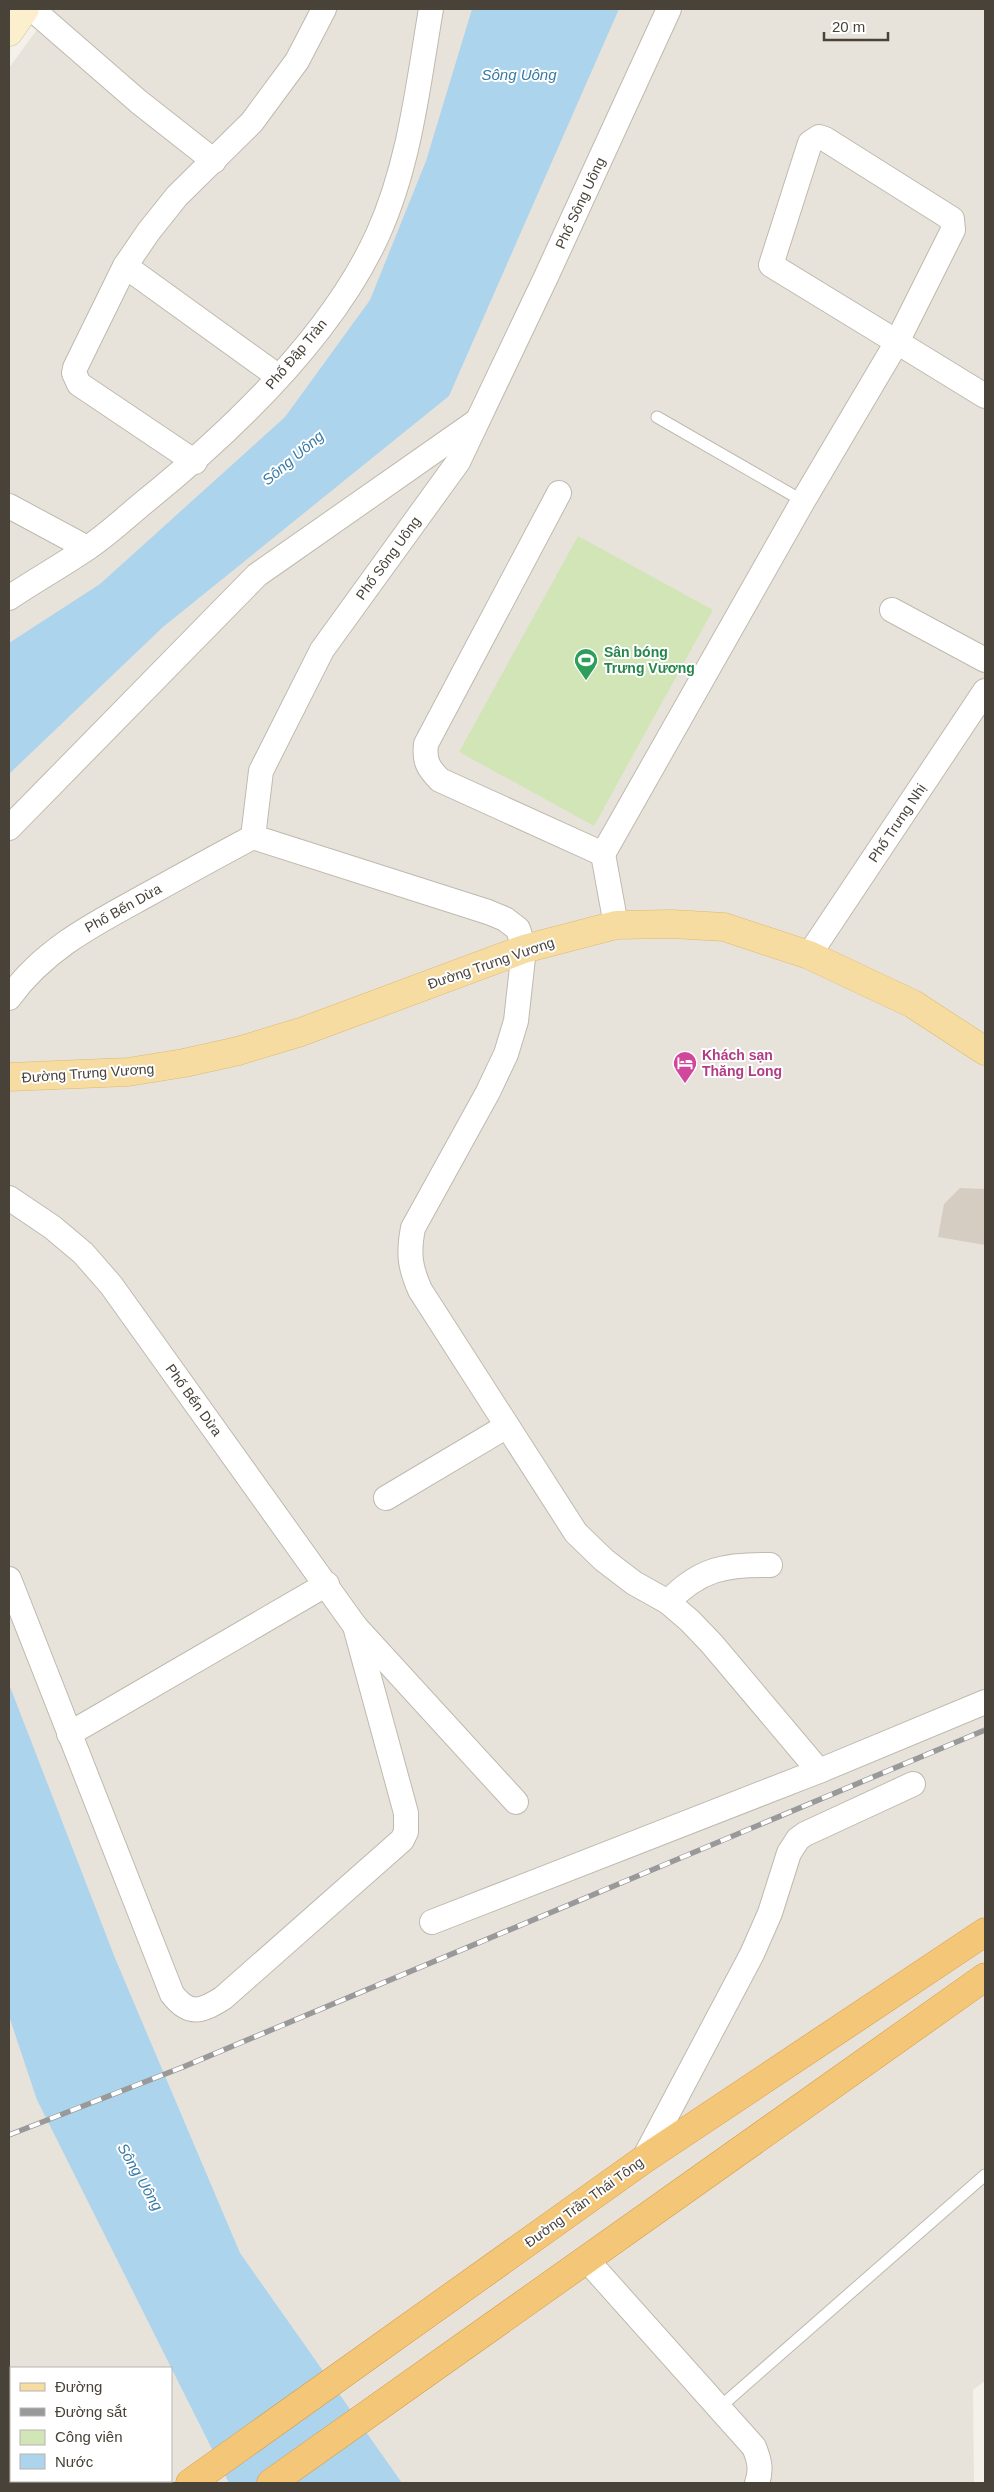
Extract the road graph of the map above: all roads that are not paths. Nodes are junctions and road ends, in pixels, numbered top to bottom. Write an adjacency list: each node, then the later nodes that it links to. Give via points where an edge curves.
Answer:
1 (25, 9): 6 (street)
2 (32, 9): 7 (street, via 131,96)
3 (324, 9): 7 (street, via 276,91 252,122)
4 (431, 9): 10 (street, Phố Đập Tràn, via 410,132 378,234 355,277 319,329)
5 (669, 9): 13 (street, Phố Sông Uông)
6 (9, 32)
7 (214, 160): 8 (street, via 177,196)
8 (125, 266): 10 (street); 14 (street, via 75,368 76,378 79,384)
9 (897, 342): 9 (street, via 953,230 952,219 825,139 814,140 810,143 771,265); 11 (street); 16 (street)
10 (279, 377): 14 (street, Phố Đập Tràn)
11 (985, 396)
12 (657, 416): 16 (lane)
13 (478, 420): 23 (street, via 257,575); 24 (street, Phố Sông Uông, via 458,462 322,650 261,771)
14 (195, 462): 18 (street, Phố Đập Tràn)
15 (559, 493): 25 (street, via 426,744 424,757 429,769 440,780)
16 (803, 502): 25 (street)
17 (9, 506): 18 (street)
18 (88, 548): 19 (street, Phố Đập Tràn)
19 (9, 598)
20 (892, 610): 21 (street)
21 (985, 660)
22 (985, 691): 28 (street, Phố Trưng Nhị)
23 (9, 828)
24 (253, 837): 27 (street, via 505,919 518,929); 29 (street, Phố Bến Dừa, via 88,926 37,964)
25 (603, 854): 26 (street)
26 (616, 925): 27 (main road, Đường Trưng Vương); 28 (main road, Đường Trưng Vương, via 724,927)
27 (524, 949): 31 (main road, Đường Trưng Vương, via 301,1032 238,1051 184,1064 128,1072); 33 (street, via 516,1021 506,1054 414,1228 409,1250 420,1290)
28 (809, 955): 30 (main road, Đường Trưng Vương, via 913,1004)
29 (9, 998)
30 (985, 1051)
31 (9, 1078)
32 (9, 1198): 37 (street, Phố Bến Dừa, via 83,1253 111,1285)
33 (507, 1426): 34 (street); 38 (street, via 576,1533 604,1560)
34 (386, 1498)
35 (770, 1565): 38 (street, via 736,1564 705,1574 680,1589)
36 (9, 1579): 41 (street)
37 (327, 1584): 39 (street, Phố Bến Dừa); 41 (street)
38 (668, 1602): 42 (street, via 712,1644)
39 (355, 1626): 41 (street, via 406,1813 406,1832 402,1840 230,1992 207,2008 194,2010 181,2006 172,1994); 44 (street)
40 (985, 1702): 42 (street)
41 (69, 1734)
42 (819, 1771): 45 (street)
43 (913, 1784): 48 (street, via 805,1834 793,1845 763,1932)
44 (516, 1802)
45 (432, 1922)
46 (985, 1932): 48 (highway, Đường Trần Thái Tông)
47 (985, 1977): 50 (highway)
48 (643, 2160): 52 (highway, Đường Trần Thái Tông)
49 (985, 2175): 51 (lane)
50 (586, 2259): 51 (street); 53 (highway)
51 (720, 2407): 54 (street, via 754,2447 759,2459)
52 (190, 2483)
53 (271, 2483)
54 (757, 2483)

